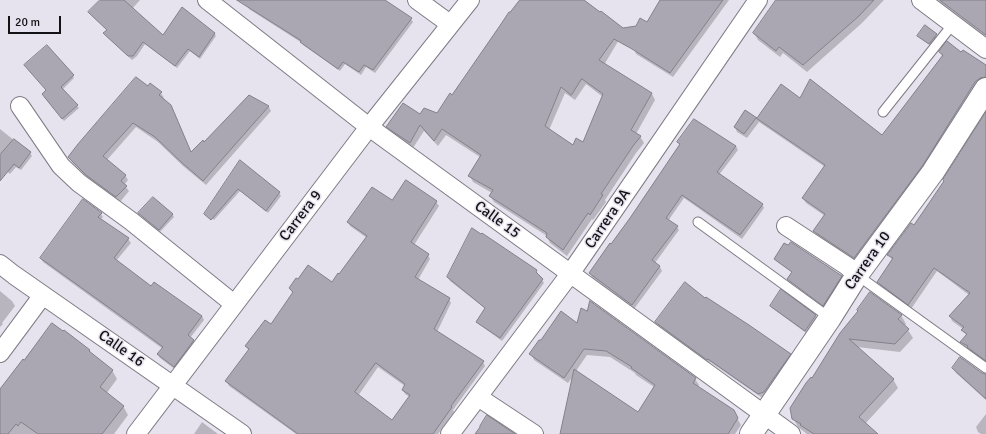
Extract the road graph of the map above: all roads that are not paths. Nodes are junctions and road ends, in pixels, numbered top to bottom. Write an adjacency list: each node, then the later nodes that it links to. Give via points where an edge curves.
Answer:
1 (207, 0): 12 (street, Calle 15)
2 (417, 0): 6 (street)
3 (470, 0): 6 (street, Carrera 9)
4 (758, 0): 16 (street, Carrera 9A)
5 (921, 0): 7 (street)
6 (450, 24): 12 (street, Carrera 9)
7 (953, 24): 8 (street); 11 (lane)
8 (986, 49)
9 (986, 89): 17 (street, Carrera 10, via 932,172)
10 (20, 106): 19 (street, via 61,166 75,179)
11 (883, 112)
12 (369, 127): 16 (street, Calle 15); 19 (street, Carrera 9)
13 (698, 222): 20 (lane)
14 (786, 226): 17 (street)
15 (0, 264): 18 (street, Calle 16)
16 (570, 274): 24 (street, Carrera 9A); 25 (street, Calle 15)
17 (857, 275): 20 (street, Carrera 10); 22 (lane)
18 (43, 295): 21 (street); 23 (street, Calle 16)
19 (234, 304): 23 (street, Carrera 9)
20 (830, 318): 25 (street, Carrera 10)
21 (0, 353)
22 (986, 368)
23 (172, 385): 26 (street, Carrera 9); 27 (street, Calle 16)
24 (478, 397): 28 (street, Carrera 9A); 29 (street)
25 (764, 415): 30 (street, Carrera 10); 31 (street, Calle 15)
26 (136, 434)
27 (242, 434)
28 (450, 434)
29 (534, 434)
30 (751, 434)
31 (791, 434)

